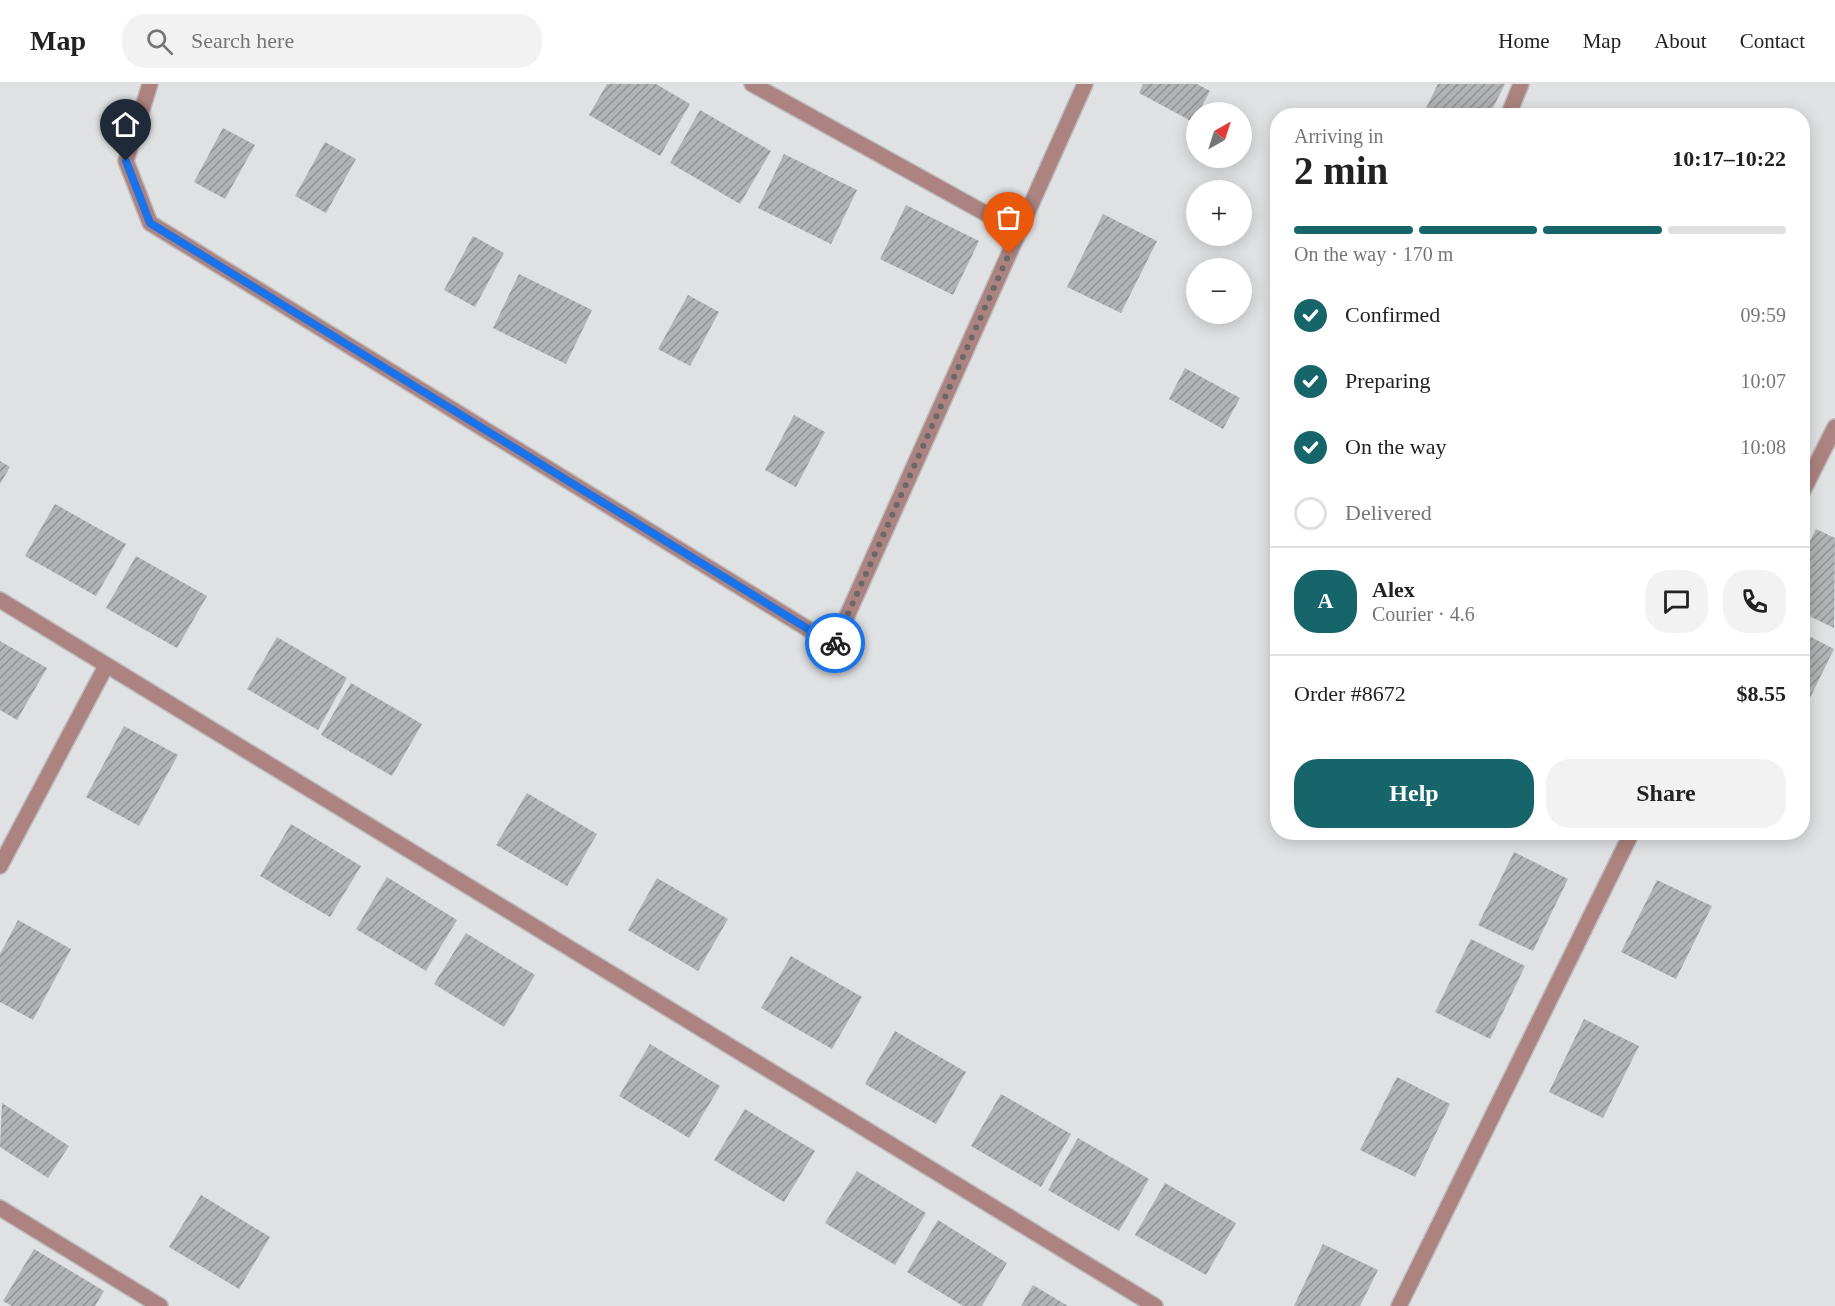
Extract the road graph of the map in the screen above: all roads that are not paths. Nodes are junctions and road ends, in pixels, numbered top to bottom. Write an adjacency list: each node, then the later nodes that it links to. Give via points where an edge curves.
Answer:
1 (150, 84): 6 (street, via 126,161 150,223 834,645)
2 (752, 84): 6 (street)
3 (1085, 84): 6 (street)
4 (1521, 84): 5 (street)
5 (1511, 108)
6 (1019, 232)
7 (1835, 427): 8 (street)
8 (1810, 477)
9 (0, 600): 10 (street)
10 (106, 666): 12 (street); 15 (street)
11 (1628, 840): 16 (street)
12 (0, 866)
13 (0, 1208): 14 (street)
14 (160, 1306)
15 (1155, 1306)
16 (1400, 1306)

